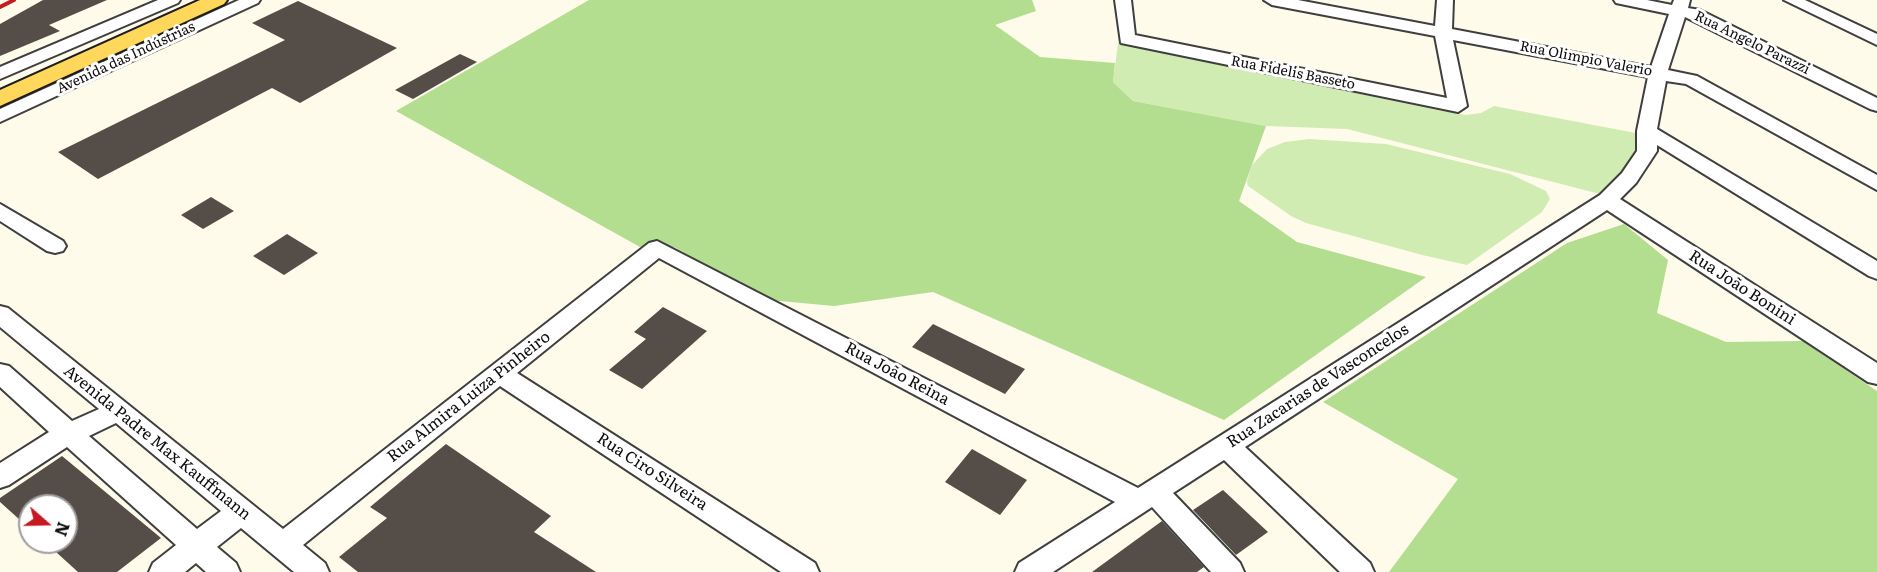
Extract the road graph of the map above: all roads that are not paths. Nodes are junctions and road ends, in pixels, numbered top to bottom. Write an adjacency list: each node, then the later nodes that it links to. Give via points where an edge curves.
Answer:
1 (172, 0): 12 (street)
2 (217, 0): 14 (main road, Avenida das Indústrias)
3 (252, 0): 16 (street, Avenida das Indústrias)
4 (1123, 0): 10 (street, Rua Fidelis Basseto, via 1127,39 1458,106)
5 (1272, 0): 10 (street, Rua Olimpio Valerio)
6 (1445, 0): 10 (street)
7 (1622, 0): 9 (street, Rua Angelo Parazzi)
8 (1792, 0): 11 (street)
9 (1681, 5): 13 (street, Rua Zacarias de Vasconcelos); 15 (street, Rua Angelo Parazzi)
10 (1443, 31): 13 (street, Rua Olimpio Valerio)
11 (1877, 40)
12 (0, 74)
13 (1658, 74): 17 (street, Rua Zacarias de Vasconcelos); 18 (street, Rua Olimpio Valerio, via 1691,80)
14 (0, 99)
15 (1877, 105)
16 (0, 116)
17 (1647, 131): 19 (street, Rua Zacarias de Vasconcelos, via 1647,151 1629,178); 23 (street)
18 (1877, 184)
19 (1607, 200): 27 (street, Rua João Bonini); 30 (street, Rua Zacarias de Vasconcelos)
20 (0, 211): 21 (street)
21 (55, 246)
22 (657, 248): 26 (street, Rua Almira Luiza Pinheiro); 32 (street, Rua João Reina)
23 (1877, 271)
24 (0, 315): 28 (street, Avenida Padre Max Kauffmann)
25 (0, 373): 29 (street)
26 (499, 373): 35 (street, Rua Almira Luiza Pinheiro); 39 (street, Rua Ciro Silveira)
27 (1877, 375)
28 (117, 410): 29 (street, via 95,424); 33 (street, Avenida Padre Max Kauffmann)
29 (68, 433): 31 (street); 34 (street)
30 (1226, 445): 32 (street, Rua Zacarias de Vasconcelos); 42 (street)
31 (0, 477)
32 (1145, 495): 40 (street, Rua Zacarias de Vasconcelos); 41 (street, Rua João Reina)
33 (241, 512): 34 (street); 35 (street, Avenida Padre Max Kauffmann)
34 (196, 546): 36 (street); 37 (street)
35 (282, 546): 38 (street, Avenida Padre Max Kauffmann)
36 (163, 572)
37 (226, 572)
38 (315, 572)
39 (805, 572)
40 (1029, 572)
41 (1230, 572)
42 (1360, 572)

